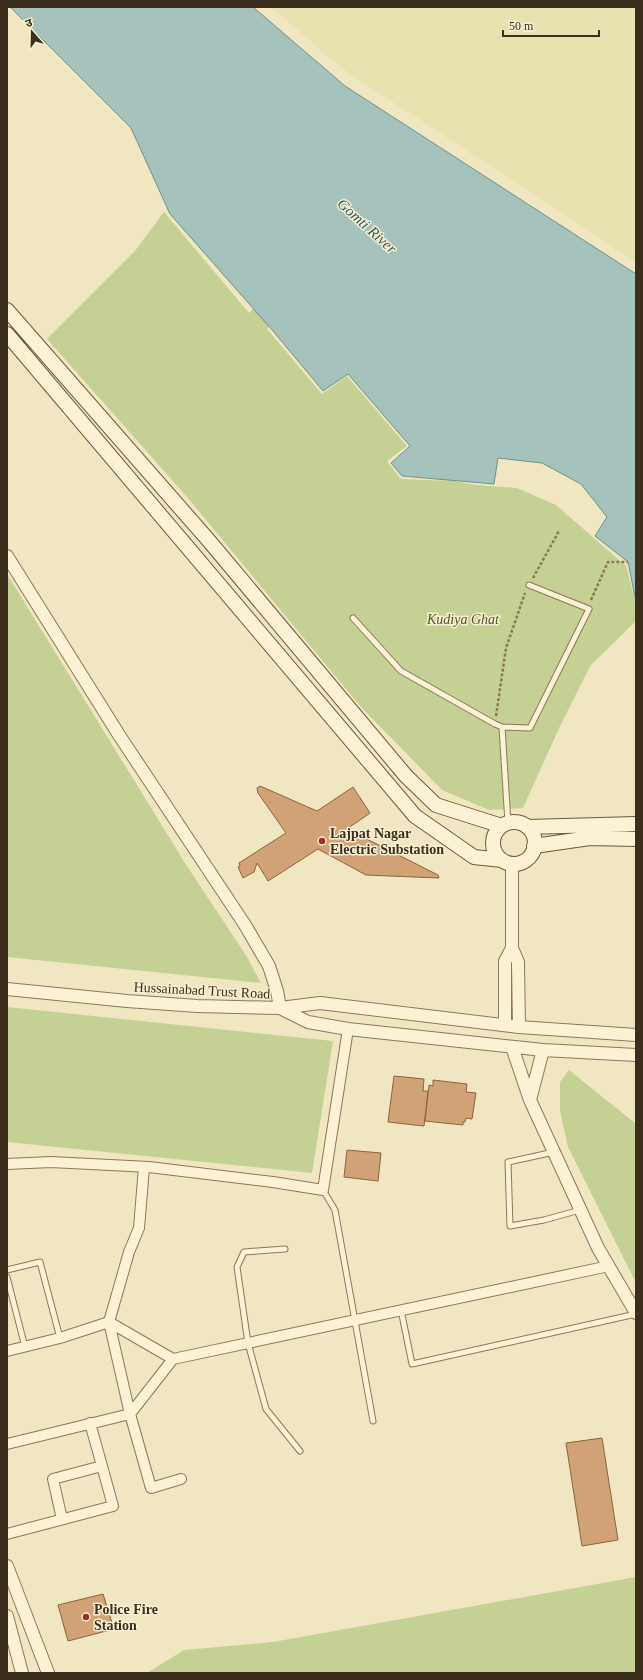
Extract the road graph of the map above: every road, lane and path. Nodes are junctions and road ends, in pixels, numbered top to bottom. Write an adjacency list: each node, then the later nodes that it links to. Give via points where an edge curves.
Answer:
1 (7, 310): 12 (main road, via 210,542 406,776 436,805)
2 (7, 334): 16 (main road, via 415,816 474,857)
3 (558, 531): 6 (path)
4 (7, 556): 19 (street, via 119,735 245,924 269,966)
5 (628, 562): 7 (path, via 608,562)
6 (529, 585): 7 (lane); 9 (path, via 506,648)
7 (587, 608): 10 (lane, via 589,609 530,728)
8 (353, 618): 9 (lane, via 401,671)
9 (495, 724): 10 (lane)
10 (502, 726): 12 (lane)
11 (636, 824): 13 (main road)
12 (505, 825): 13 (main road, via 522,824); 16 (main road, via 494,837 493,844 494,850)
13 (528, 828): 15 (main road, via 532,833)
14 (636, 839): 15 (main road, via 590,838)
15 (534, 846): 16 (main road, via 532,853 522,862)
16 (507, 862): 17 (street)
17 (512, 948): 20 (street, via 505,961); 21 (street, via 518,962)
18 (7, 989): 19 (street, Hussainabad Trust Road, via 197,1006)
19 (280, 1008): 20 (street, via 320,1003); 22 (street, Hussainabad Trust Road, via 308,1022)
20 (504, 1025): 21 (street)
21 (519, 1026): 23 (street)
22 (348, 1029): 24 (street, Hussainabad Trust Road); 31 (street)
23 (636, 1036)
24 (512, 1047): 25 (street, Hussainabad Trust Road); 27 (street)
25 (543, 1050): 26 (street, Hussainabad Trust Road); 27 (street)
26 (636, 1055)
27 (530, 1100): 28 (street)
28 (554, 1152): 32 (street); 32 (lane, via 508,1162 510,1226)
29 (7, 1164): 30 (street, via 51,1162)
30 (144, 1167): 31 (street); 40 (street, via 139,1228 129,1252)
31 (323, 1190): 39 (lane, via 335,1210)
32 (580, 1210): 34 (street)
33 (285, 1249): 42 (lane, via 244,1252 237,1267)
34 (608, 1266): 37 (street); 38 (street)
35 (7, 1270): 41 (lane, via 40,1262)
36 (7, 1277): 43 (lane)
37 (401, 1310): 38 (lane, via 412,1364); 39 (street)
38 (636, 1314)
39 (354, 1320): 42 (street); 47 (lane)
40 (109, 1322): 41 (street); 45 (street); 46 (street)
41 (60, 1338): 43 (street)
42 (248, 1343): 45 (street); 50 (lane, via 266,1409)
43 (25, 1347): 44 (street)
44 (7, 1351)
45 (173, 1358): 46 (street)
46 (130, 1414): 48 (street); 52 (street, via 151,1488)
47 (373, 1421)
48 (90, 1423): 49 (street); 51 (street)
49 (7, 1444)
50 (300, 1451)
51 (102, 1466): 53 (street, via 53,1479); 53 (street, via 113,1506)
52 (181, 1479)
53 (62, 1519): 54 (street)
54 (7, 1534)
55 (7, 1566): 58 (street)
56 (7, 1616): 57 (street)
57 (22, 1673)
58 (48, 1673)

